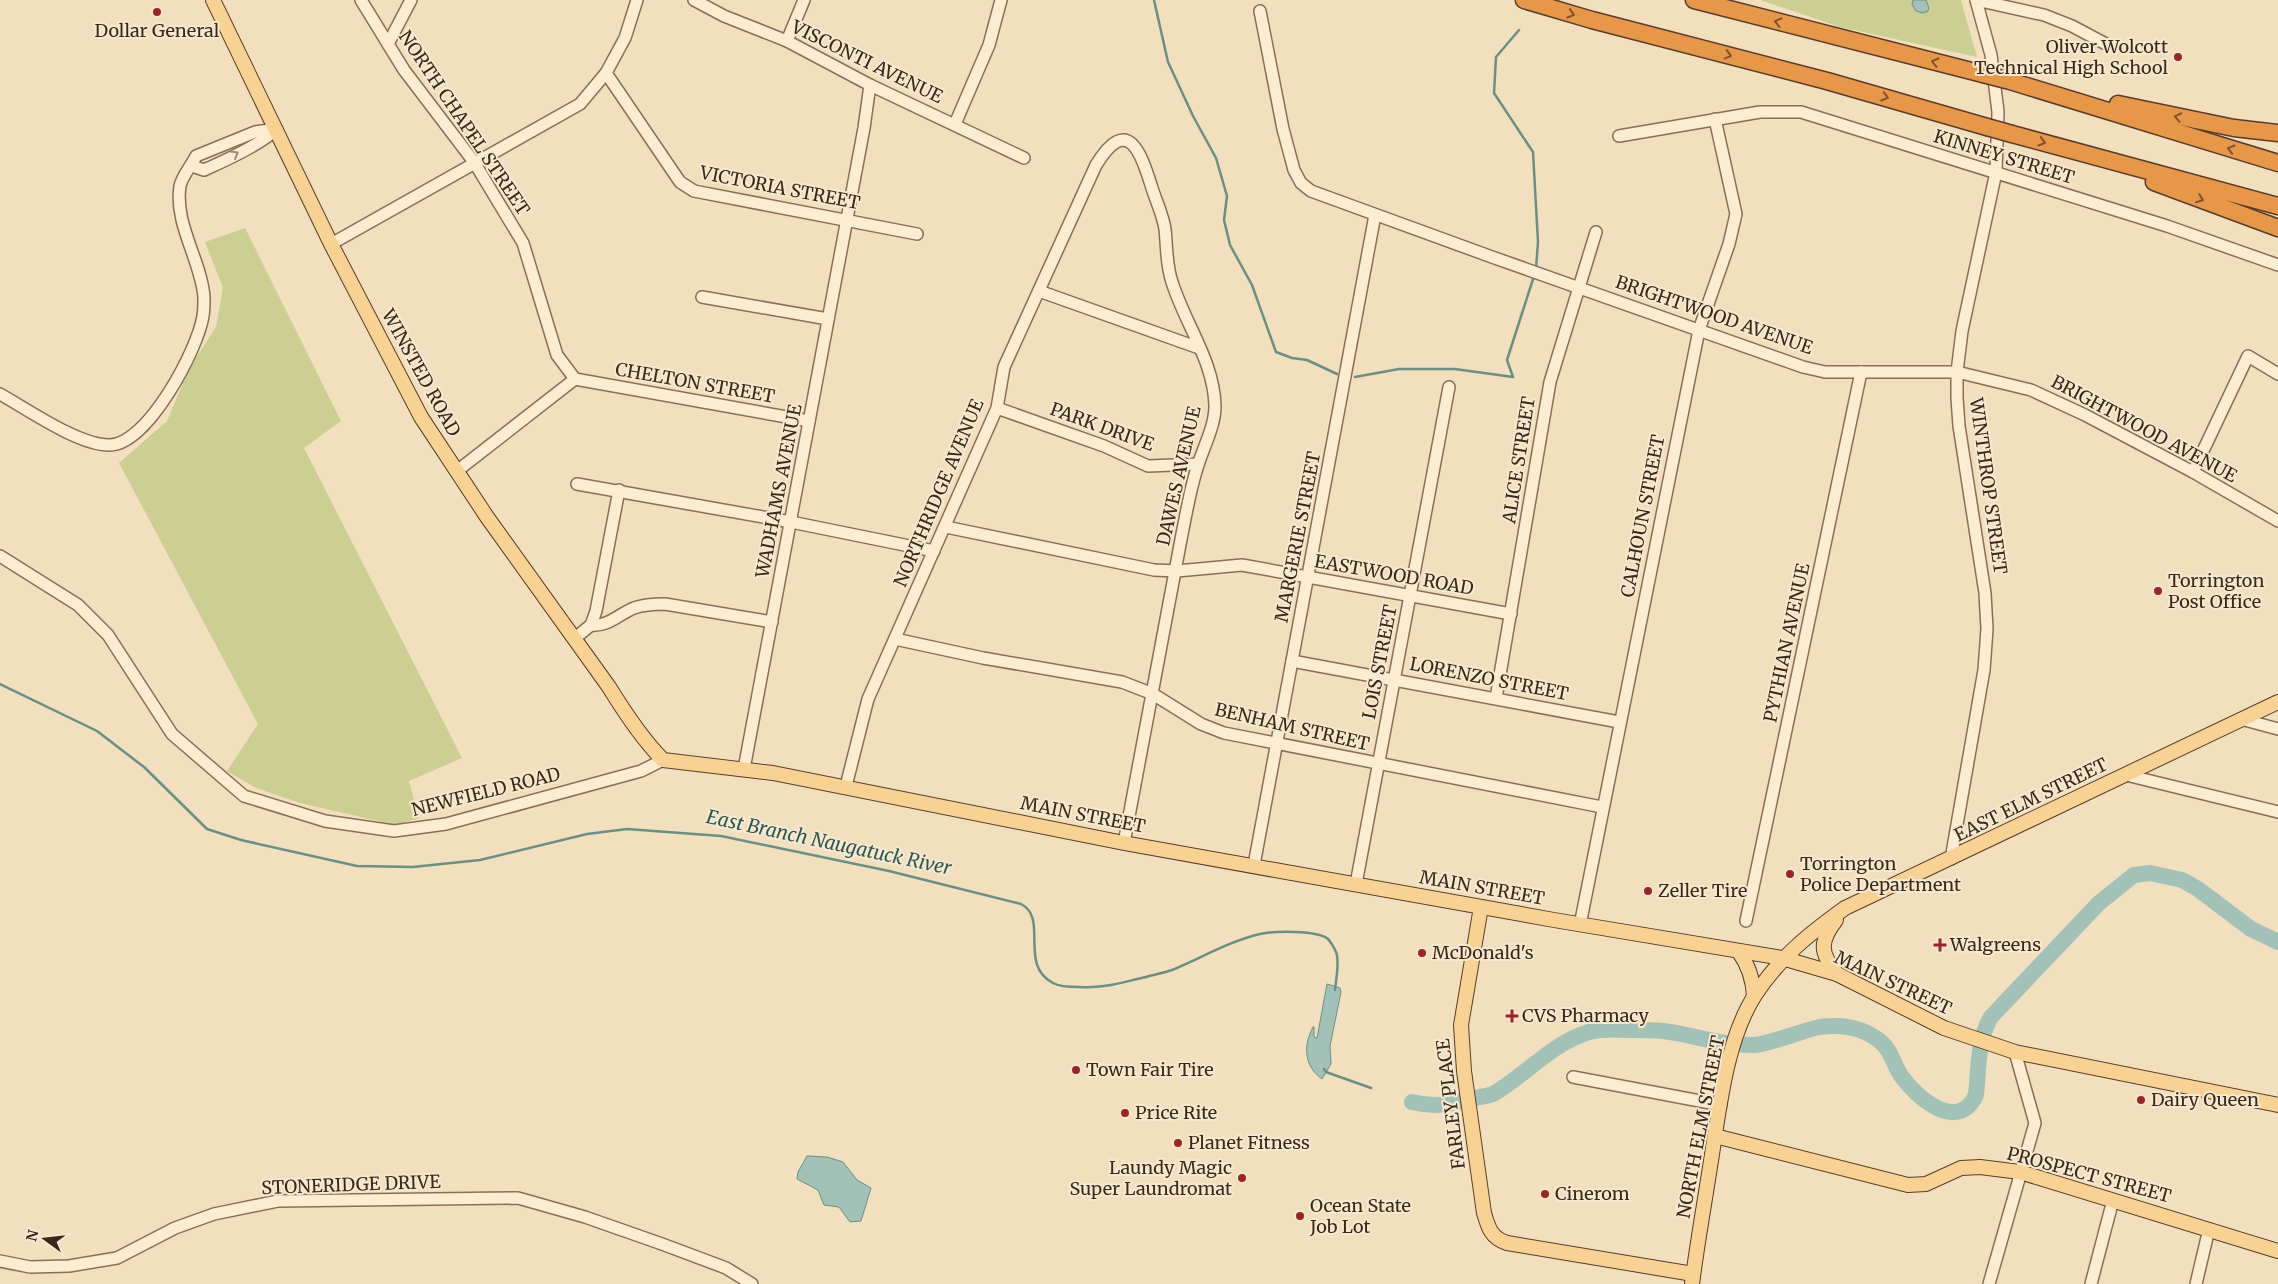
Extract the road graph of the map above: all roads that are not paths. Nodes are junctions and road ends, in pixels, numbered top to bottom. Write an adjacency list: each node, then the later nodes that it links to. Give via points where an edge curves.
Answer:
1 (213, 0): 20 (main road, WINSTED ROAD)
2 (361, 0): 14 (street, NORTH CHAPEL STREET)
3 (411, 0): 14 (street)
4 (637, 0): 15 (street, via 626,38)
5 (694, 0): 12 (street, VISCONTI AVENUE, via 724,16)
6 (804, 0): 12 (street)
7 (1001, 0): 19 (street, via 988,46)
8 (1524, 0): 23 (highway, one-way to 23, bridge)
9 (1694, 0): 17 (highway, one-way to 9, bridge)
10 (1976, 0): 13 (street, via 2044,15); 29 (street, WINTHROP STREET, via 1991,55 1998,112)
11 (1260, 11): 31 (street, BRIGHTWOOD AVENUE, via 1283,129 1294,170 1301,183 1310,191)
12 (787, 41): 16 (street, VISCONTI AVENUE)
13 (2104, 43)
14 (388, 44): 26 (street, NORTH CHAPEL STREET)
15 (606, 72): 26 (street, via 580,104); 32 (street, VICTORIA STREET, via 680,182 694,191)
16 (870, 85): 19 (street, VISCONTI AVENUE); 32 (street, WADHAMS AVENUE)
17 (2029, 86): 21 (highway, one-way to 17, via 2234,128); 27 (highway, one-way to 17)
18 (1716, 119): 22 (street, KINNEY STREET); 29 (street, KINNEY STREET, via 1760,112 1801,112); 42 (street, CALHOUN STREET, via 1736,214)
19 (955, 124): 25 (street, VISCONTI AVENUE)
20 (276, 128): 28 (street, via 255,132 196,156); 28 (street, one-way to 20, via 204,170 219,164 269,136); 36 (main road, WINSTED ROAD)
21 (2278, 133)
22 (1618, 136)
23 (2073, 151): 30 (highway); 33 (highway, one-way to 33)
24 (1142, 156): 39 (street, NORTHRIDGE AVENUE, via 1134,144 1124,141 1114,142 1107,148 1096,165); 43 (street, DAWES AVENUE, via 1164,226 1171,281)
25 (1024, 158)
26 (474, 162): 36 (street); 47 (street, NORTH CHAPEL STREET, via 523,243 557,356)
27 (2278, 163)
28 (192, 166): 49 (street, via 181,184 180,209 204,295 204,315 189,358 159,408 125,440 110,446 87,441)
29 (1996, 172): 37 (street, KINNEY STREET); 45 (street, WINTHROP STREET, via 1970,286)
30 (2278, 206)
31 (1376, 215): 38 (street, BRIGHTWOOD AVENUE); 63 (street, MARGERIE STREET)
32 (846, 219): 35 (street, VICTORIA STREET); 41 (street, WADHAMS AVENUE)
33 (2278, 228)
34 (1596, 232): 38 (street, ALICE STREET)
35 (917, 234)
36 (331, 244): 53 (main road, WINSTED ROAD, via 421,417)
37 (2278, 265)
38 (1580, 287): 42 (street, BRIGHTWOOD AVENUE); 65 (street, ALICE STREET, via 1550,382)
39 (1039, 291): 43 (street); 50 (street, NORTHRIDGE AVENUE, via 1004,367)
40 (702, 297): 41 (street)
41 (828, 319): 51 (street, WADHAMS AVENUE)
42 (1699, 330): 44 (street, BRIGHTWOOD AVENUE, via 1825,372); 76 (street, CALHOUN STREET)
43 (1199, 348): 52 (street, DAWES AVENUE, via 1212,376 1215,407)
44 (1861, 372): 45 (street, BRIGHTWOOD AVENUE); 92 (street, PYTHIAN AVENUE)
45 (1957, 372): 54 (street, BRIGHTWOOD AVENUE, via 2031,390); 87 (street, WINTHROP STREET, via 1958,426 1985,593 1987,628 1984,670)
46 (2278, 374): 54 (street, via 2248,356)
47 (575, 380): 51 (street, CHELTON STREET); 53 (street)
48 (1449, 387): 64 (street, LOIS STREET)
49 (0, 394)
50 (997, 408): 52 (street, PARK DRIVE, via 1104,446 1148,466); 59 (street, NORTHRIDGE AVENUE)
51 (809, 421): 58 (street, WADHAMS AVENUE)
52 (1198, 464): 62 (street, DAWES AVENUE)
53 (457, 471): 68 (main road, WINSTED ROAD)
54 (2193, 472): 57 (street, BRIGHTWOOD AVENUE)
55 (577, 484): 56 (street)
56 (619, 490): 58 (street); 67 (street)
57 (2278, 521)
58 (791, 522): 60 (street); 66 (street, WADHAMS AVENUE)
59 (946, 526): 60 (street, NORTHRIDGE AVENUE); 62 (street, EASTWOOD ROAD, via 1154,570)
60 (934, 551): 69 (street, NORTHRIDGE AVENUE)
61 (0, 556): 79 (street, NEWFIELD ROAD, via 78,605 108,636 172,734 244,796 326,821 394,832 446,824 492,812 641,772)
62 (1177, 570): 63 (street, EASTWOOD ROAD, via 1242,565); 72 (street, DAWES AVENUE)
63 (1309, 577): 64 (street, EASTWOOD ROAD); 70 (street, MARGERIE STREET)
64 (1411, 597): 65 (street, EASTWOOD ROAD); 71 (street, LOIS STREET)
65 (1512, 614): 73 (street, ALICE STREET)
66 (772, 622): 67 (street, via 649,604 634,608 601,626); 81 (street, WADHAMS AVENUE)
67 (591, 625): 68 (street)
68 (575, 638): 79 (main road, WINSTED ROAD, via 637,730)
69 (895, 639): 72 (street, BENHAM STREET, via 1122,682); 83 (street, NORTHRIDGE AVENUE, via 868,699)
70 (1292, 661): 71 (street, LORENZO STREET); 78 (street, MARGERIE STREET)
71 (1395, 679): 73 (street, LORENZO STREET); 80 (street, LOIS STREET)
72 (1153, 694): 78 (street, BENHAM STREET, via 1201,724 1224,733); 86 (street, DAWES AVENUE)
73 (1496, 698): 76 (street, LORENZO STREET)
74 (2278, 702): 75 (main road, EAST ELM STREET)
75 (2242, 720): 77 (street); 82 (main road, EAST ELM STREET)
76 (1620, 722): 84 (street, CALHOUN STREET)
77 (2278, 729)
78 (1276, 744): 80 (street, BENHAM STREET); 88 (street, MARGERIE STREET)
79 (663, 760): 81 (main road, MAIN STREET)
80 (1379, 764): 84 (street, BENHAM STREET); 89 (street, LOIS STREET)
81 (744, 769): 83 (main road, MAIN STREET)
82 (2126, 775): 85 (street); 87 (main road, EAST ELM STREET)
83 (846, 786): 86 (main road, MAIN STREET)
84 (1602, 807): 93 (street, CALHOUN STREET)
85 (2278, 812)
86 (1124, 843): 88 (main road, MAIN STREET)
87 (1950, 859): 91 (main road, EAST ELM STREET)
88 (1254, 865): 89 (main road, MAIN STREET)
89 (1356, 884): 90 (main road, MAIN STREET)
90 (1481, 907): 93 (main road, MAIN STREET); 108 (main road, FARLEY PLACE, via 1461,1025 1466,1088 1484,1213 1494,1236 1512,1244)
91 (1845, 908): 95 (main road, EAST ELM STREET); 96 (main road, via 1825,933 1827,962)
92 (1746, 921)
93 (1580, 925): 94 (main road, MAIN STREET)
94 (1739, 952): 95 (main road, MAIN STREET); 97 (main road, via 1747,963)
95 (1782, 958): 96 (main road, MAIN STREET); 97 (main road, NORTH ELM STREET)
96 (1837, 974): 98 (main road, MAIN STREET, via 1944,1028)
97 (1754, 996): 100 (main road, NORTH ELM STREET, via 1741,1021 1730,1056)
98 (2015, 1052): 101 (main road, MAIN STREET); 103 (street, via 2035,1123)
99 (1573, 1077): 100 (street)
100 (1721, 1105): 102 (main road, NORTH ELM STREET)
101 (2278, 1105)
102 (1715, 1136): 103 (main road, PROSPECT STREET, via 1908,1185 1926,1184 1961,1168 1980,1166); 108 (main road, NORTH ELM STREET)
103 (2020, 1172): 104 (main road, PROSPECT STREET); 110 (street)
104 (2113, 1200): 105 (main road, PROSPECT STREET); 111 (street)
105 (2209, 1229): 106 (main road, PROSPECT STREET); 112 (street)
106 (2278, 1251)
107 (0, 1261): 109 (street, STONERIDGE DRIVE, via 69,1266 118,1258 176,1228 214,1214 278,1201 518,1198 585,1217 726,1268)
108 (1693, 1279)
109 (752, 1284)
110 (1989, 1284)
111 (2091, 1284)
112 (2196, 1284)

